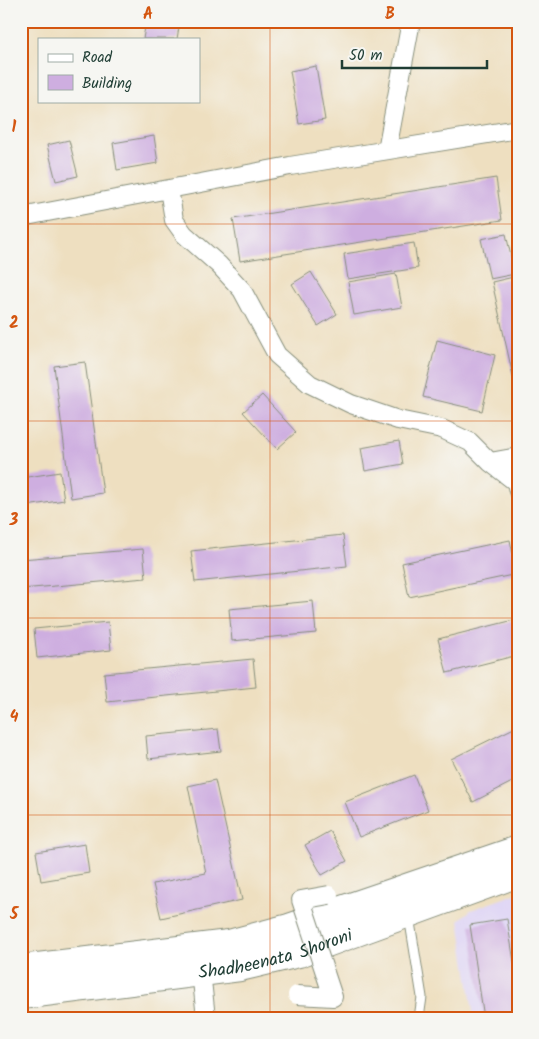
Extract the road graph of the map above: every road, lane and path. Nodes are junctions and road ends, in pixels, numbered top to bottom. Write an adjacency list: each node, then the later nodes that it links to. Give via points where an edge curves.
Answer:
1 (411, 21): 3 (street)
2 (518, 129): 3 (street)
3 (387, 150): 4 (street)
4 (169, 189): 5 (street); 7 (street, via 174,220 184,234 242,290 277,355 310,384 351,404 398,420 442,429 470,442)
5 (21, 217)
6 (518, 457): 7 (street)
7 (490, 462): 8 (street, via 516,482)
8 (518, 491)
9 (518, 850): 13 (main road, Shadheenata Shoroni, via 289,928 229,944)
10 (518, 873): 12 (main road, Shadheenata Shoroni)
11 (329, 895): 16 (street, bridge, via 301,900 332,997)
12 (409, 913): 14 (main road, Shadheenata Shoroni, via 299,953); 18 (lane, via 422,997)
13 (21, 969)
14 (201, 971): 15 (main road, Shadheenata Shoroni); 17 (street)
15 (21, 995)
16 (297, 995)
17 (206, 1018)
18 (419, 1018)

